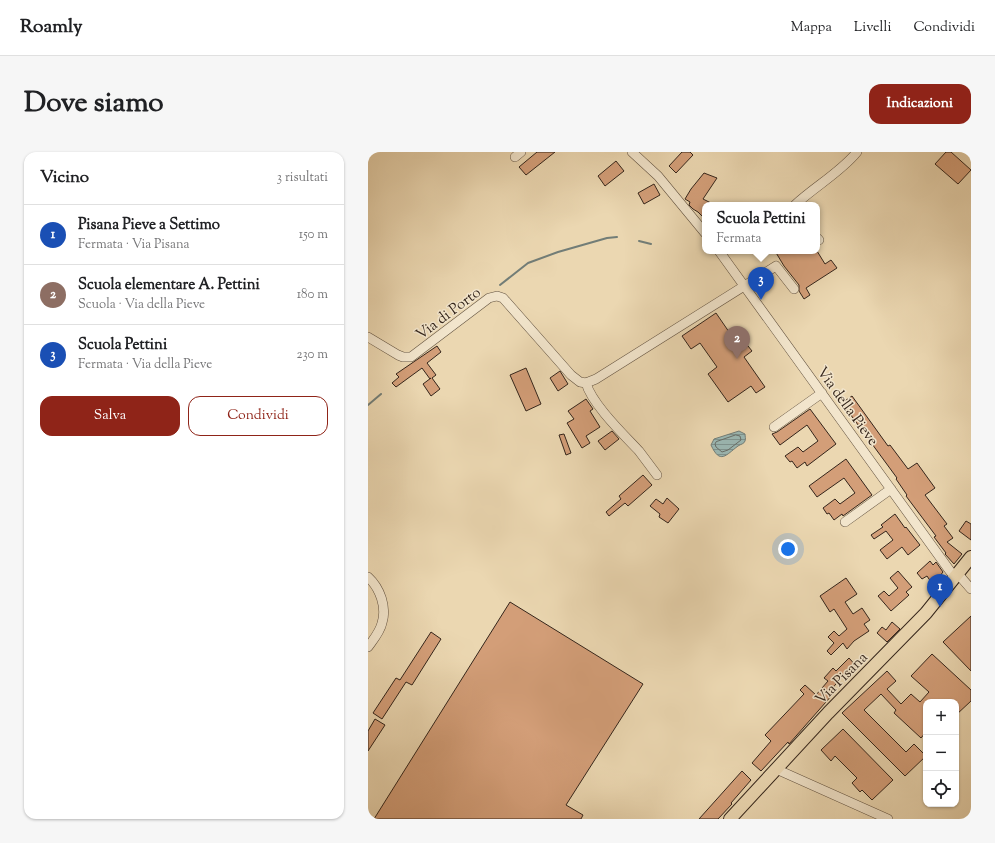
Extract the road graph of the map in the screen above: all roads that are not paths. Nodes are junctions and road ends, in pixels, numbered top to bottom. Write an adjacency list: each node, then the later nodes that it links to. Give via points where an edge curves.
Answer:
1 (632, 152): 4 (street, via 666,185)
2 (857, 152): 3 (street, via 850,161)
3 (799, 202)
4 (702, 229)
5 (725, 254): 6 (street, Via della Pieve)
6 (744, 285): 7 (street, via 776,266); 9 (street); 10 (street, Via della Pieve)
7 (794, 289)
8 (368, 337): 9 (street, Via di Porto, via 398,356 411,357 488,298 500,297 571,375)
9 (586, 383): 12 (street, via 588,391)
10 (822, 393): 11 (street); 13 (street, Via della Pieve)
11 (774, 427)
12 (657, 475)
13 (891, 489): 14 (street); 16 (street, Via della Pieve)
14 (845, 522)
15 (971, 558): 16 (main road, Via Pisana)
16 (956, 576): 18 (street, Via della Pieve); 20 (main road, Via Pisana, via 921,618)
17 (368, 577): 19 (street, via 381,595 383,615 382,623)
18 (971, 589)
19 (368, 647)
20 (776, 769): 21 (main road, Via Pisana); 22 (street)
21 (730, 819)
22 (888, 819)

